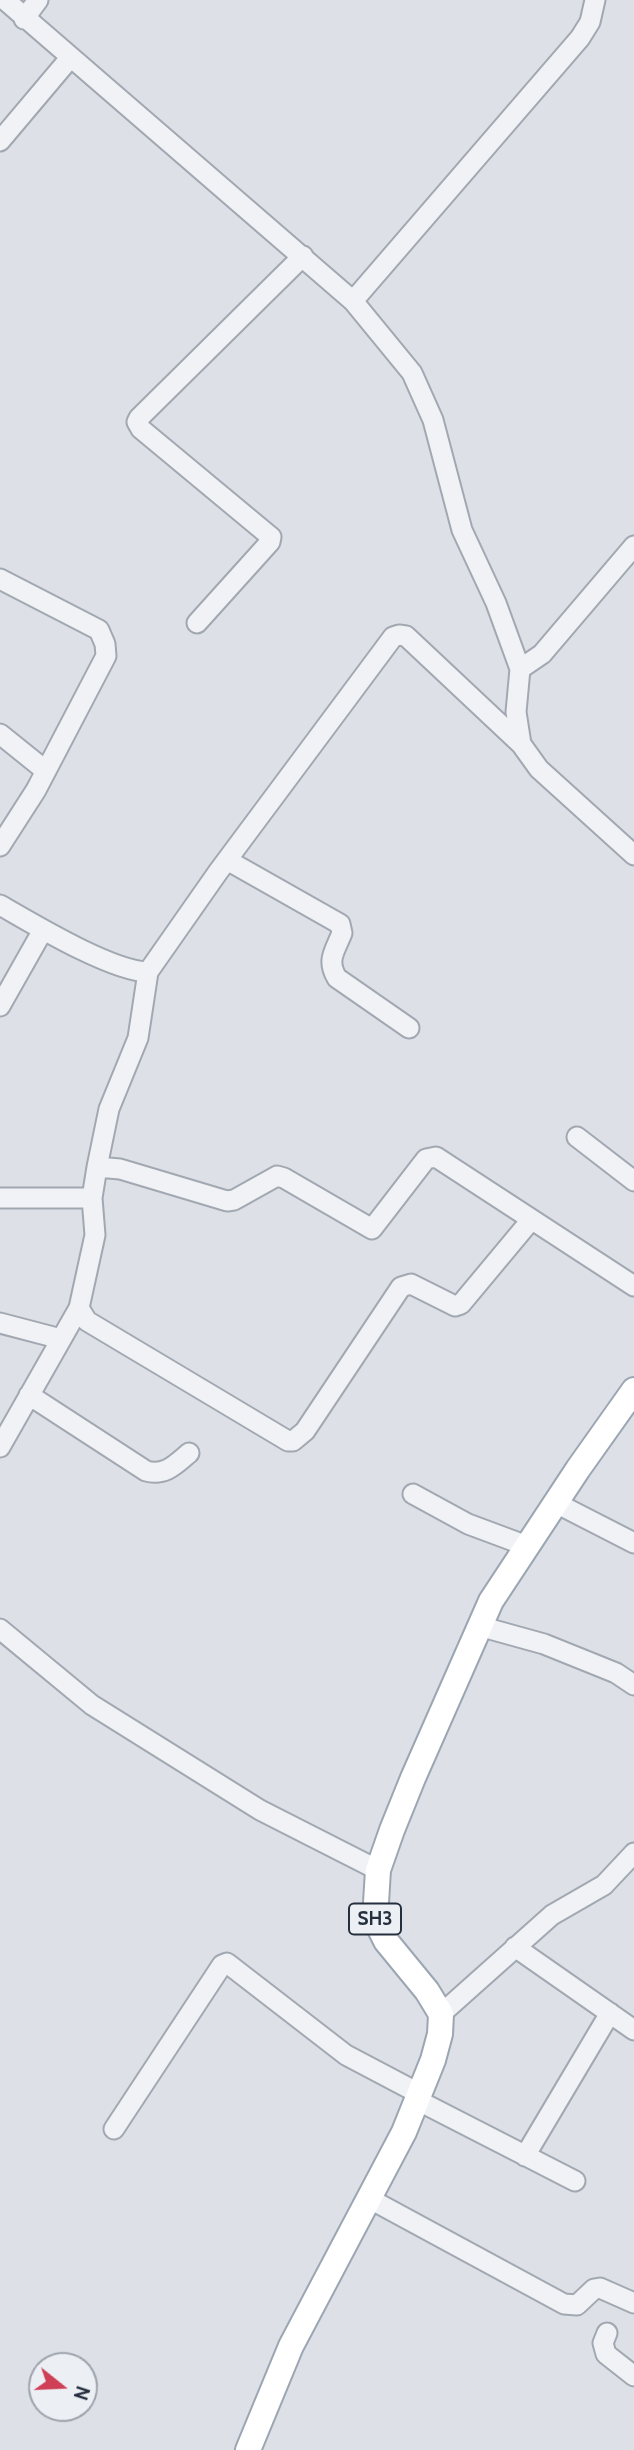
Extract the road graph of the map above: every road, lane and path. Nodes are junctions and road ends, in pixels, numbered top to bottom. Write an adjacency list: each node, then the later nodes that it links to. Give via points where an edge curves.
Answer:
1 (5, 0): 4 (street)
2 (38, 0): 4 (street)
3 (595, 0): 8 (street, via 580,38)
4 (24, 19): 5 (street)
5 (70, 58): 6 (street); 7 (street)
6 (0, 141)
7 (303, 256): 8 (street); 11 (street, via 137,422 271,537)
8 (353, 301): 12 (street, via 412,373 433,420 461,530 496,603)
9 (634, 546): 12 (street, via 542,654)
10 (0, 579): 15 (street, via 91,626 105,644 106,656)
11 (197, 623)
12 (520, 670): 14 (street, via 516,712)
13 (0, 734): 15 (street)
14 (521, 744): 17 (street, via 539,769); 18 (street, via 406,636 393,637)
15 (46, 771): 16 (street)
16 (0, 846)
17 (633, 852)
18 (227, 860): 21 (street); 23 (street, via 340,924 342,933 331,968 337,978)
19 (0, 905): 20 (street)
20 (43, 929): 21 (street, via 128,970); 22 (street)
21 (148, 972): 25 (street, via 138,1038 109,1109)
22 (0, 1006)
23 (409, 1028)
24 (577, 1137): 26 (street)
25 (97, 1167): 28 (street); 29 (street, via 120,1169 227,1201 277,1177 284,1178 372,1229 426,1159 436,1157)
26 (634, 1181)
27 (0, 1198): 28 (street)
28 (92, 1198): 31 (street, via 95,1235)
29 (531, 1220): 30 (street); 31 (street, via 461,1304 455,1306 411,1284 401,1287 305,1431 293,1441 87,1321)
30 (634, 1286)
31 (79, 1308): 33 (street)
32 (0, 1323): 33 (street)
33 (61, 1339): 35 (street)
34 (634, 1390): 39 (main road, SH3)
35 (29, 1395): 36 (street); 37 (street, via 146,1471 170,1470)
36 (0, 1447)
37 (189, 1452)
38 (413, 1494): 41 (street, via 468,1524)
39 (556, 1503): 40 (street); 41 (main road, SH3)
40 (634, 1543)
41 (527, 1546): 42 (main road, SH3)
42 (479, 1626): 44 (street, via 544,1644); 46 (main road, SH3)
43 (0, 1629): 46 (street, via 104,1713 260,1810)
44 (634, 1685)
45 (634, 1853): 47 (street, via 604,1885 552,1915)
46 (379, 1870): 49 (main road, SH3, via 375,1919 386,1941)
47 (515, 1947): 48 (street); 49 (street)
48 (610, 2013): 50 (street); 53 (street)
49 (441, 2014): 51 (main road, via 433,2060)
50 (634, 2030)
51 (418, 2097): 52 (street, via 346,2055 227,1964 222,1965); 53 (street); 55 (main road)
52 (114, 2129)
53 (525, 2156): 54 (street)
54 (575, 2181)
55 (370, 2199): 56 (street, via 564,2304 577,2305 600,2288); 59 (main road, via 291,2346)
56 (634, 2303)
57 (607, 2333): 58 (street, via 603,2343 606,2354)
58 (634, 2376)
59 (248, 2450)

